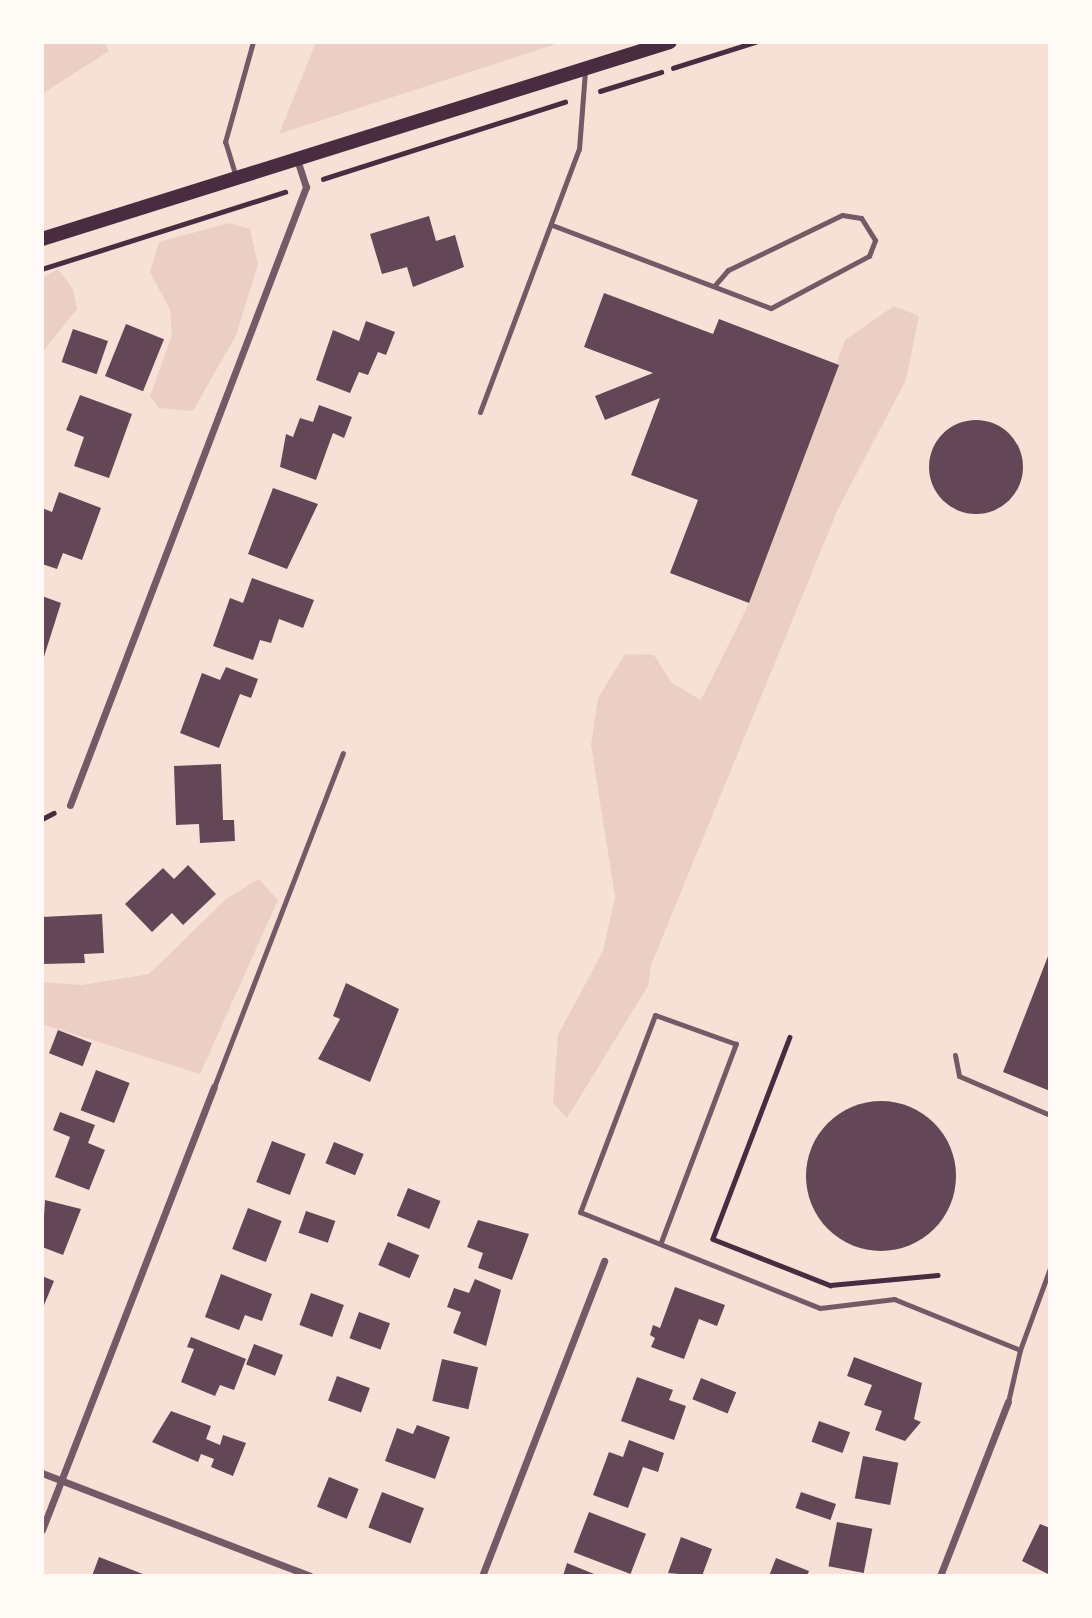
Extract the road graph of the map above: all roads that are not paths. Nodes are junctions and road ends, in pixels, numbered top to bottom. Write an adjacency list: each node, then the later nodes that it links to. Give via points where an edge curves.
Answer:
1 (253, 42): 5 (lane, via 225,142)
2 (670, 42): 3 (main road)
3 (585, 68): 4 (main road); 6 (lane, via 579,149)
4 (296, 160): 5 (main road); 11 (street, via 305,185)
5 (237, 179): 7 (main road)
6 (552, 225): 8 (lane); 9 (lane)
7 (42, 239)
8 (714, 286): 8 (lane, via 771,308 869,256 875,240 861,218 842,215 728,270)
9 (480, 412)
10 (343, 753): 13 (lane)
11 (70, 805)
12 (955, 1055): 14 (lane, via 959,1076)
13 (214, 1087): 21 (street)
14 (1050, 1115)
15 (661, 1242): 15 (lane, via 580,1212 655,1015 736,1044); 18 (lane, via 820,1308 894,1300)
16 (604, 1261): 24 (street)
17 (1050, 1268): 18 (lane)
18 (1020, 1350): 19 (lane)
19 (1008, 1402): 25 (street)
20 (42, 1473): 21 (street)
21 (60, 1480): 22 (street); 23 (street)
22 (42, 1530)
23 (310, 1576)
24 (482, 1576)
25 (940, 1576)

